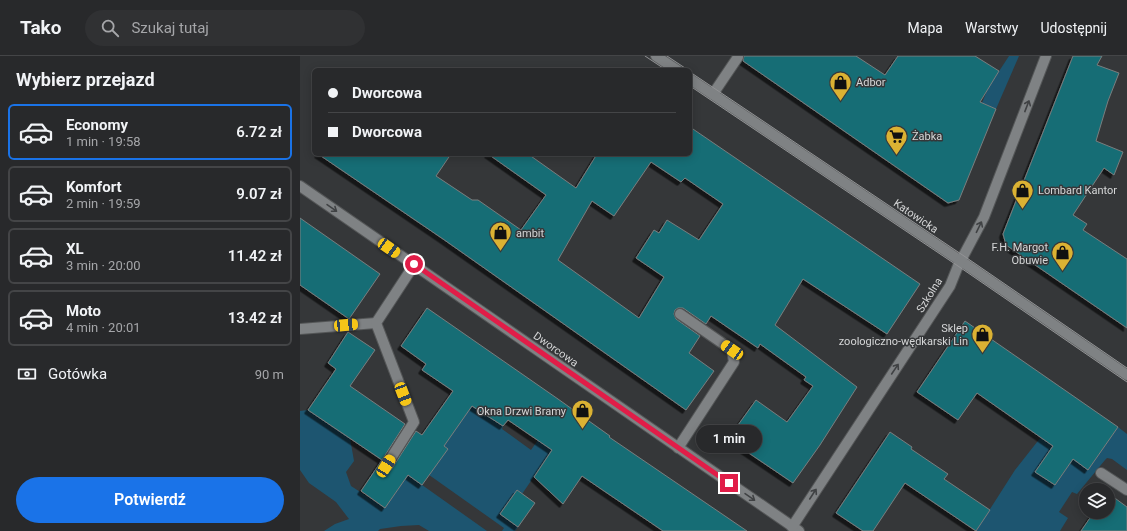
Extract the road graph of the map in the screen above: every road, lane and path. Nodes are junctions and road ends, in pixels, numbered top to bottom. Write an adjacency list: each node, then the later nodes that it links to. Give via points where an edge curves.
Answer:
1 (656, 56): 4 (street)
2 (1046, 56): 8 (street, Szkolna, one-way to 2, via 984,217)
3 (738, 57): 6 (street)
4 (674, 68)
5 (692, 80): 6 (street, Katowicka)
6 (713, 94): 8 (street, Katowicka)
7 (300, 186): 9 (street, Dworcowa, one-way to 9)
8 (961, 261): 13 (street, Katowicka); 18 (street, Szkolna, one-way to 8, via 950,286)
9 (414, 264): 11 (street); 14 (street, Dworcowa)
10 (680, 314): 14 (street, via 732,350 734,362)
11 (376, 323): 12 (street); 15 (street, via 414,422)
12 (300, 329)
13 (1127, 375)
14 (678, 448): 18 (street, Dworcowa, one-way to 18)
15 (386, 466)
16 (1101, 473): 17 (street)
17 (1127, 490)
18 (795, 529)

